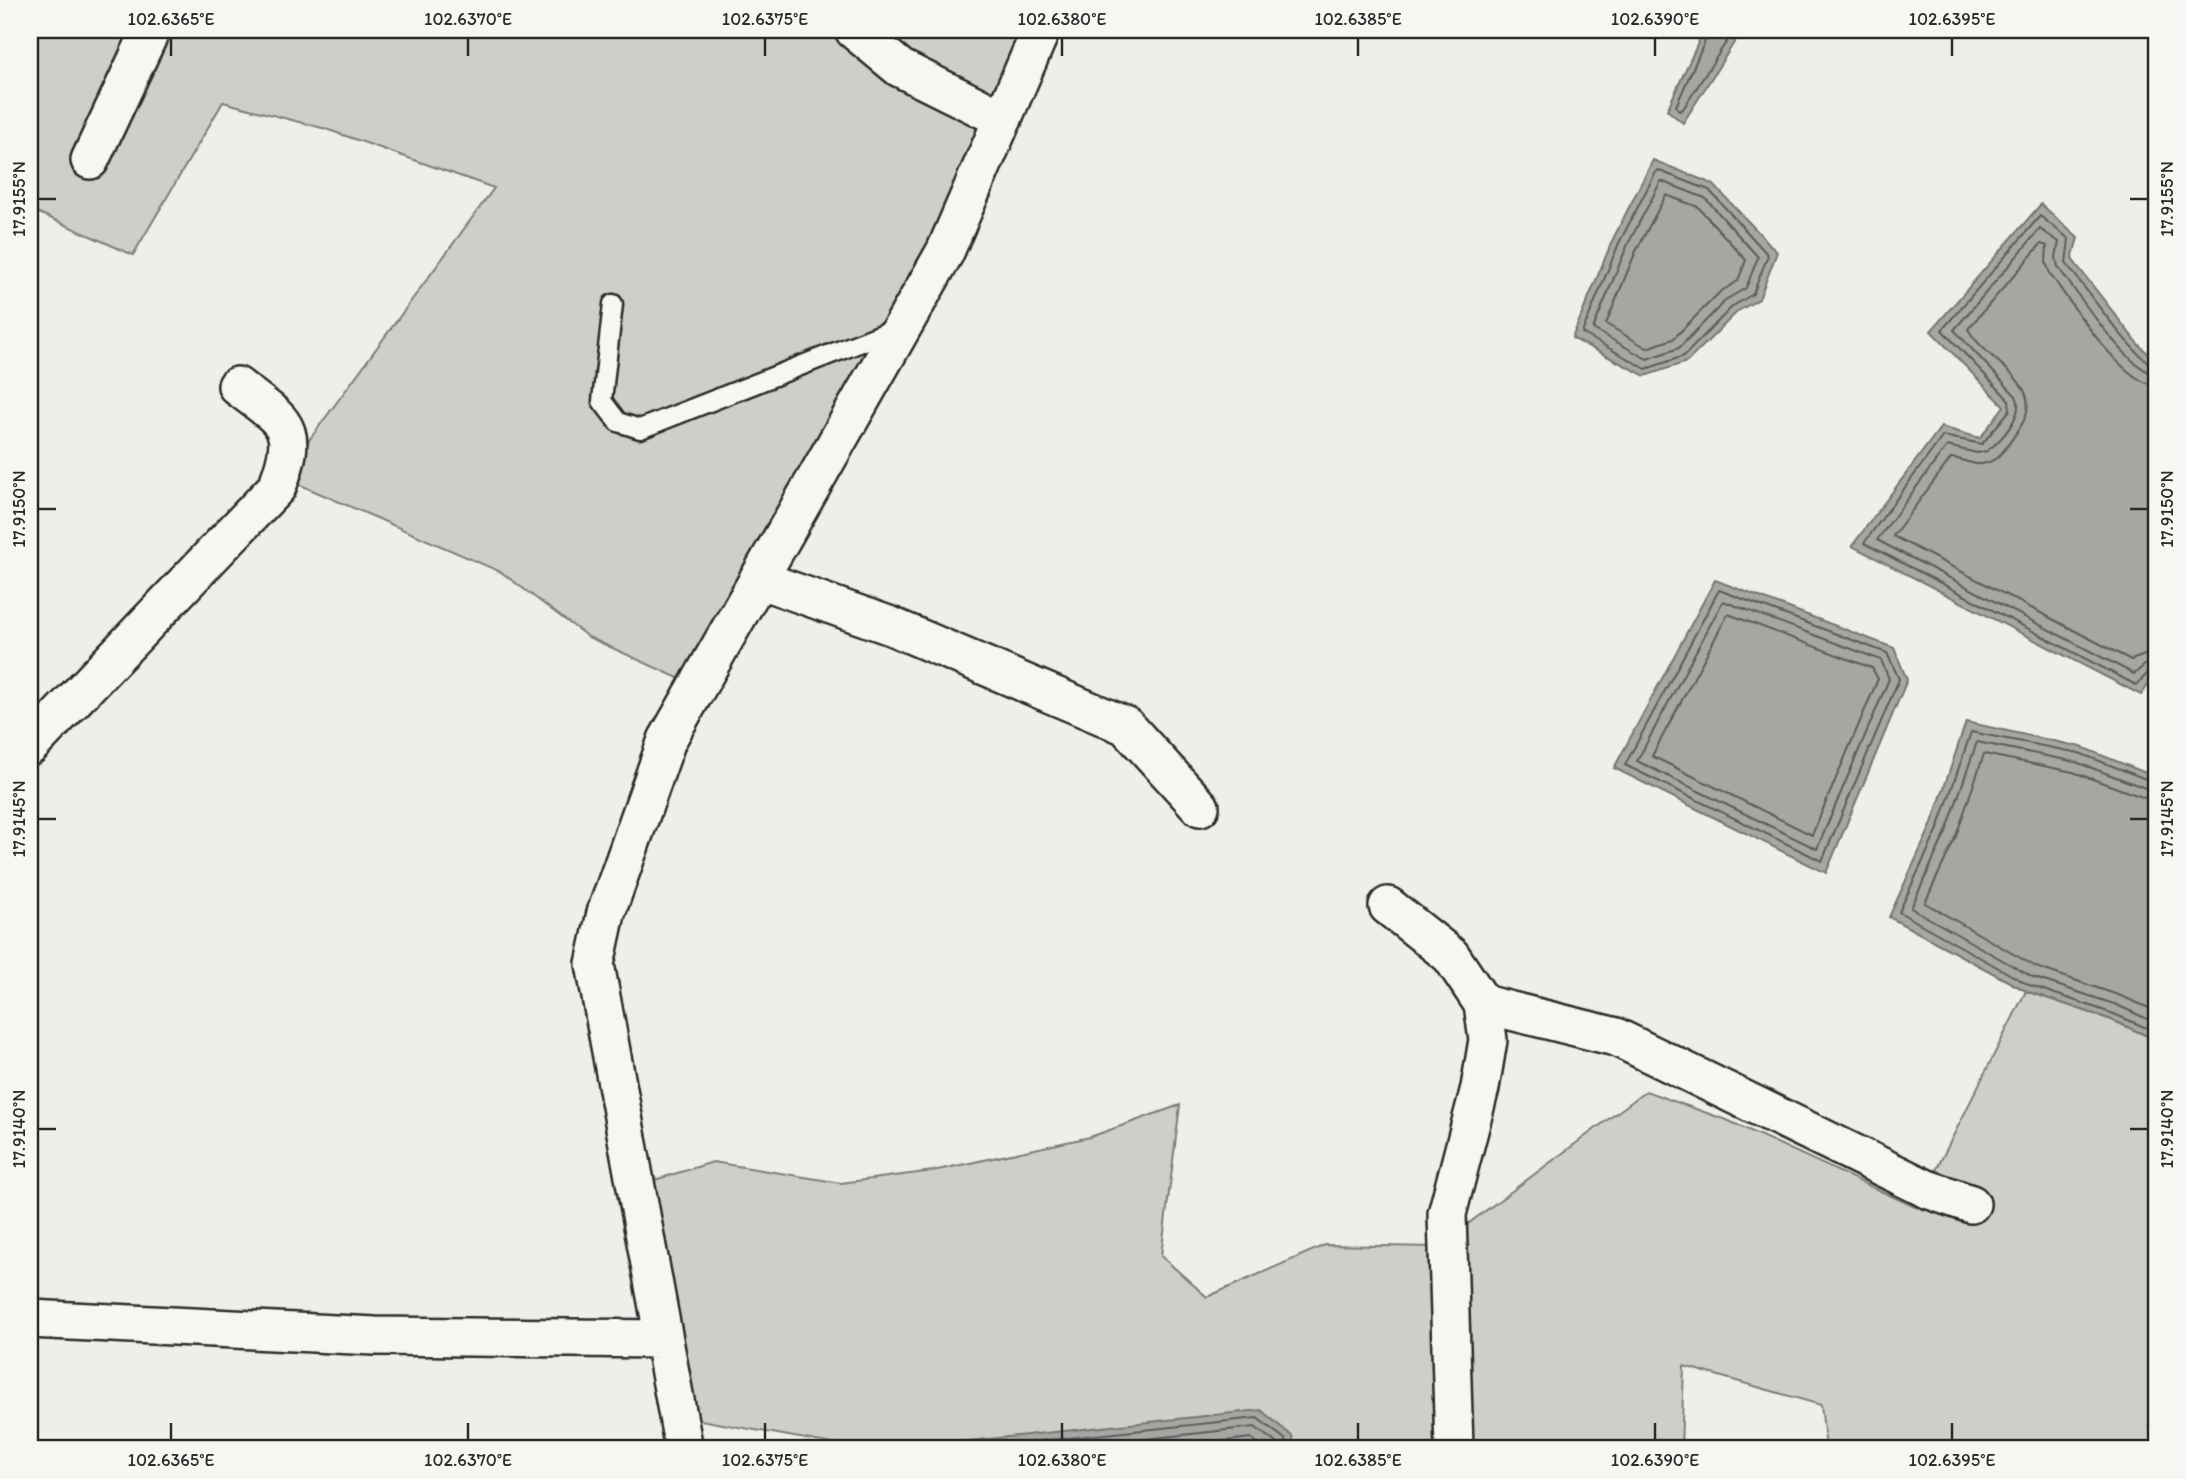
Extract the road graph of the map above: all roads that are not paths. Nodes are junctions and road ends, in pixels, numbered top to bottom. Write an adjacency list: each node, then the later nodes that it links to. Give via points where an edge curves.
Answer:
1 (151, 30): 5 (street)
2 (854, 30): 4 (street, via 900,68)
3 (1041, 30): 4 (street)
4 (1003, 119): 7 (street, via 945,252)
5 (90, 160)
6 (613, 304): 7 (lane, via 602,401 618,422 640,429)
7 (902, 326): 9 (street)
8 (237, 386): 10 (street, via 284,423 290,453 278,488)
9 (758, 579): 11 (street, via 891,626 1126,726); 16 (street, via 667,740 606,914 595,964)
10 (30, 746)
11 (1200, 807)
12 (1388, 906): 13 (street, via 1451,956)
13 (1483, 1004): 14 (street, via 1616,1037 1927,1189); 18 (street, via 1488,1040 1480,1088 1447,1214)
14 (1971, 1204)
15 (30, 1319): 16 (street, via 375,1336)
16 (662, 1339): 17 (street)
17 (684, 1449)
18 (1454, 1449)

